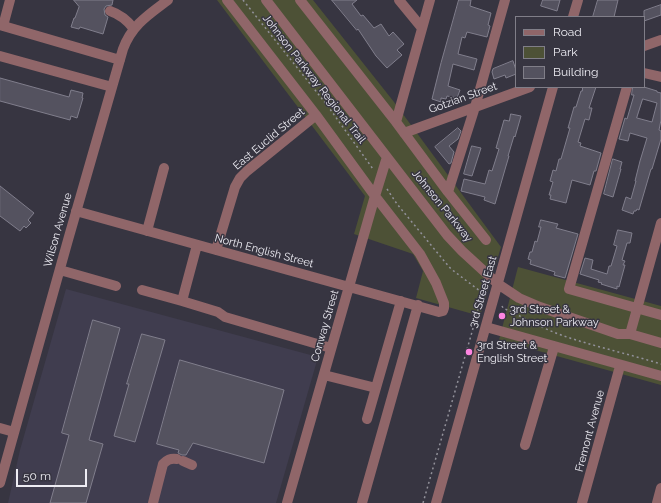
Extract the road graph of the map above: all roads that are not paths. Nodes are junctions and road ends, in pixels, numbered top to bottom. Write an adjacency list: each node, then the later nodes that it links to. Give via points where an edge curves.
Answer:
1 (10, 0): 12 (street)
2 (168, 0): 14 (street, Wilson Avenue)
3 (227, 0): 26 (street)
4 (266, 0): 29 (street, Johnson Parkway)
5 (300, 0): 27 (street, Johnson Parkway)
6 (399, 0): 13 (street)
7 (430, 0): 13 (street)
8 (505, 0): 25 (street)
9 (578, 0): 11 (street)
10 (110, 11): 14 (street)
11 (573, 16)
12 (1, 26): 18 (street)
13 (422, 28): 27 (street)
14 (134, 29): 18 (street, Wilson Avenue, via 127,39)
15 (661, 40): 16 (street)
16 (645, 46)
17 (0, 56): 21 (street)
18 (120, 60): 21 (street, Wilson Avenue)
19 (645, 72): 20 (street)
20 (661, 77)
21 (112, 87): 33 (street, Wilson Avenue)
22 (527, 88): 25 (street, Gotzian Street)
23 (553, 88): 40 (street, 3rd Street East)
24 (627, 88): 47 (street, via 569,289)
25 (474, 107): 28 (street, Gotzian Street); 31 (street)
26 (316, 115): 32 (street); 38 (street, East Euclid Street, via 240,178 231,197)
27 (396, 122): 28 (street, Johnson Parkway)
28 (404, 134): 31 (street, Johnson Parkway)
29 (387, 157): 32 (street, Conway Street); 40 (street, Johnson Parkway, via 447,235)
30 (164, 168): 35 (street)
31 (448, 192): 36 (street, Johnson Parkway)
32 (375, 196): 42 (street, Conway Street); 46 (street, North English Street, via 420,254 436,283 444,308 439,312)
33 (76, 211): 35 (street, North English Street); 39 (street, Wilson Avenue)
34 (661, 223): 47 (street)
35 (147, 231): 37 (street, North English Street)
36 (486, 240)
37 (197, 245): 38 (street, North English Street); 44 (street)
38 (216, 250): 42 (street, North English Street)
39 (60, 270): 41 (street); 60 (street, Wilson Avenue)
40 (498, 284): 49 (street, 3rd Street East); 50 (street, Johnson Parkway, via 540,308 618,334)
41 (116, 286)
42 (349, 286): 45 (street, North English Street); 53 (street, Conway Street)
43 (142, 290): 44 (street)
44 (182, 301): 53 (street, via 218,312 225,317)
45 (401, 301): 46 (street, North English Street); 57 (street)
46 (418, 305): 67 (street)
47 (637, 308): 48 (street); 50 (street)
48 (661, 315)
49 (486, 327): 52 (street); 68 (street, 3rd Street East)
50 (630, 334): 51 (street, Johnson Parkway)
51 (661, 343)
52 (554, 347): 54 (street); 61 (street)
53 (332, 348): 55 (street, Conway Street)
54 (620, 366): 56 (street); 69 (street, Fremont Avenue)
55 (324, 375): 57 (street); 66 (street, Conway Street)
56 (661, 376)
57 (376, 388): 58 (street)
58 (367, 419)
59 (0, 428): 60 (street)
60 (14, 432): 63 (street, Wilson Avenue)
61 (525, 445)
62 (184, 462): 65 (street, via 171,458 163,464)
63 (0, 483)
64 (661, 488): 70 (street)
65 (153, 503)
66 (288, 503)
67 (362, 503)
68 (436, 503)
69 (582, 503)
70 (657, 503)

